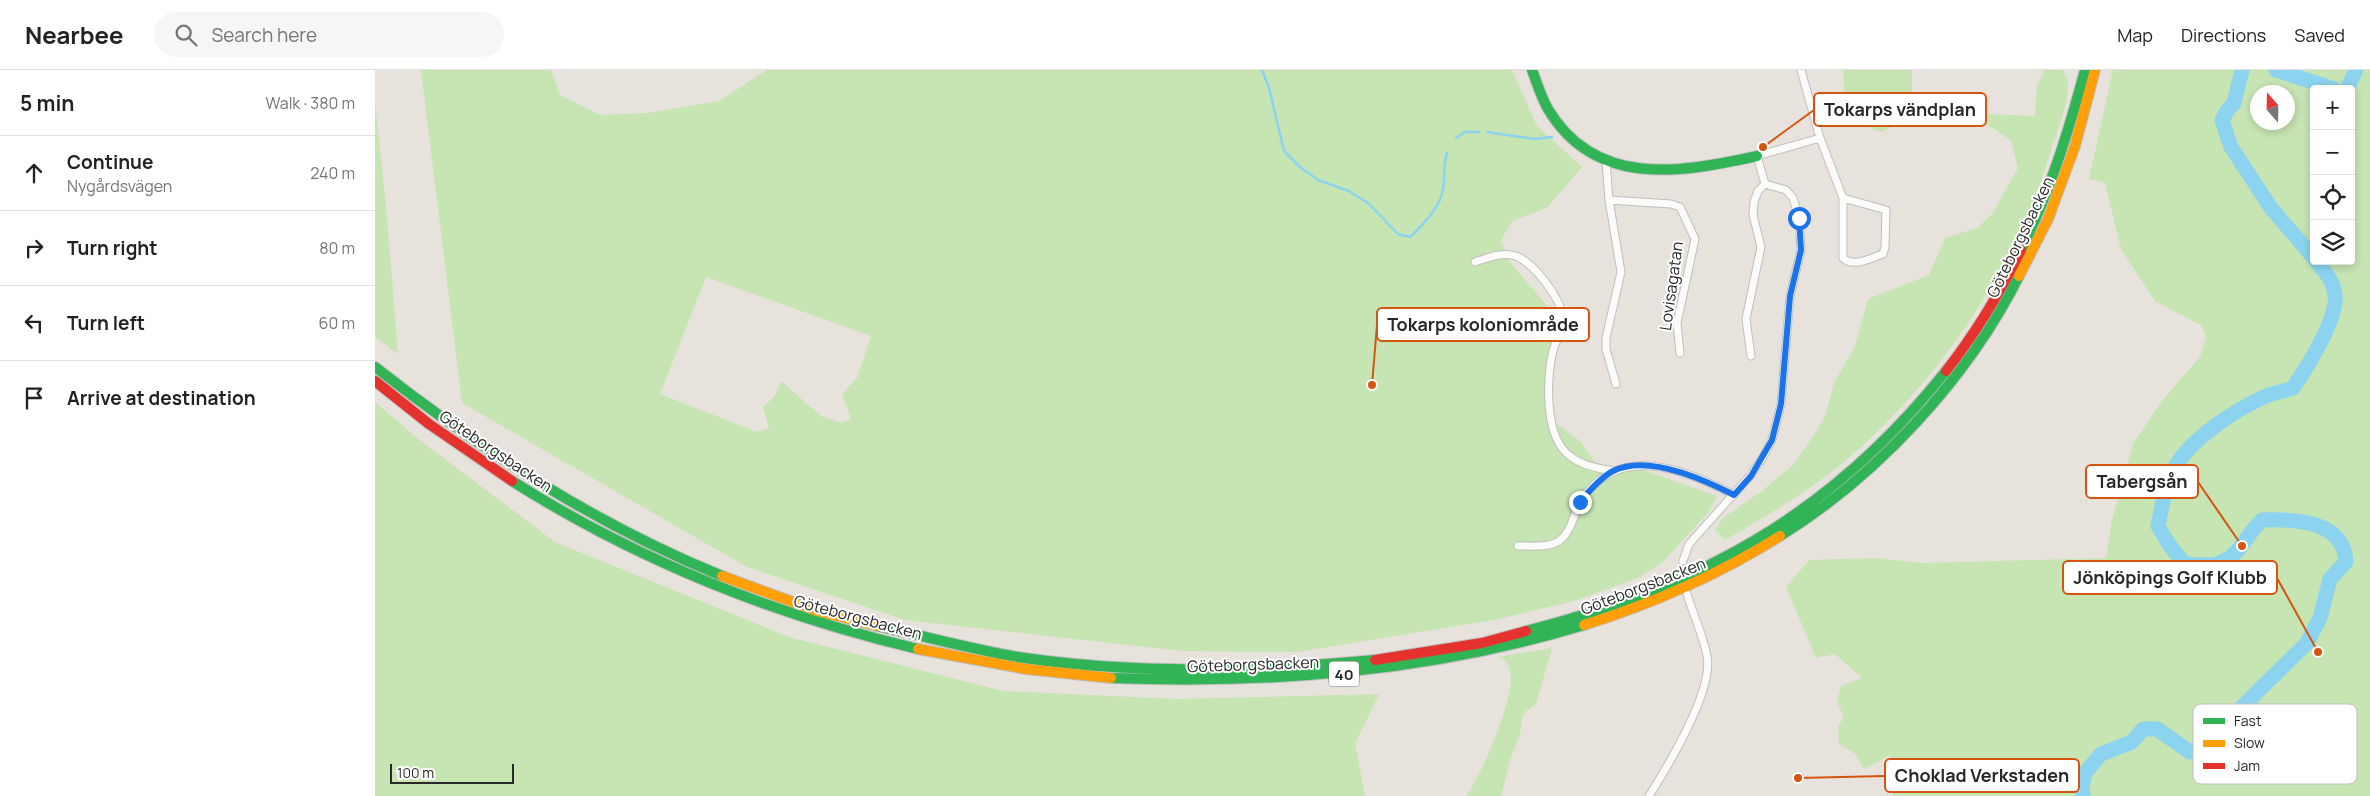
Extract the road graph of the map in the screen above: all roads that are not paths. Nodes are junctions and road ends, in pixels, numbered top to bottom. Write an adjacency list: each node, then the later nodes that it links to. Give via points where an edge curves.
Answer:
1 (1532, 70): 7 (main road, via 1545,107 1557,126 1582,150)
2 (1801, 70): 5 (street)
3 (2085, 70): 14 (main road, Göteborgsbacken / 40, via 2069,136 2046,198 1995,302 1935,386 1866,459 1772,531 1672,584 1563,622 1424,653 1365,662 1233,669 1163,670 1093,665 1021,657 950,644 810,609 655,548 588,514 465,437)
4 (2095, 70): 15 (main road, Göteborgsbacken / 40, via 2071,162 2021,276 1957,374 1884,455 1809,516 1743,560 1708,578 1673,594 1592,622 1448,659 1325,676 1163,681 1019,668 948,656 863,636 784,612 638,553 546,503 461,448)
5 (1820, 138): 6 (street); 9 (street)
6 (1757, 156): 7 (main road, via 1680,172 1631,169); 8 (street)
7 (1606, 161): 10 (street)
8 (1765, 184): 13 (street, via 1753,202 1761,247 1746,319); 18 (street, via 1781,187 1793,198 1799,218 1801,250 1790,296 1781,404 1772,440 1751,476)
9 (1843, 198): 9 (street, via 1886,210 1883,254 1853,263 1843,258)
10 (1609, 200): 12 (street, Lovisagatan, via 1680,207 1695,240 1677,323); 16 (street, via 1621,272 1606,338)
11 (1475, 262): 17 (street, via 1489,256 1511,255 1523,259 1552,292 1563,323 1555,343 1550,373 1551,421 1561,447 1568,455 1586,465)
12 (1680, 353)
13 (1751, 356)
14 (375, 367)
15 (375, 382)
16 (1616, 384)
17 (1613, 471): 18 (street, via 1635,465 1658,467 1715,485); 19 (street, via 1580,502 1559,541 1542,546)
18 (1734, 495): 20 (street, via 1689,544)
19 (1518, 546)
20 (1683, 561)
21 (1687, 594): 22 (street, via 1707,656 1707,671 1681,742)
22 (1649, 796)

